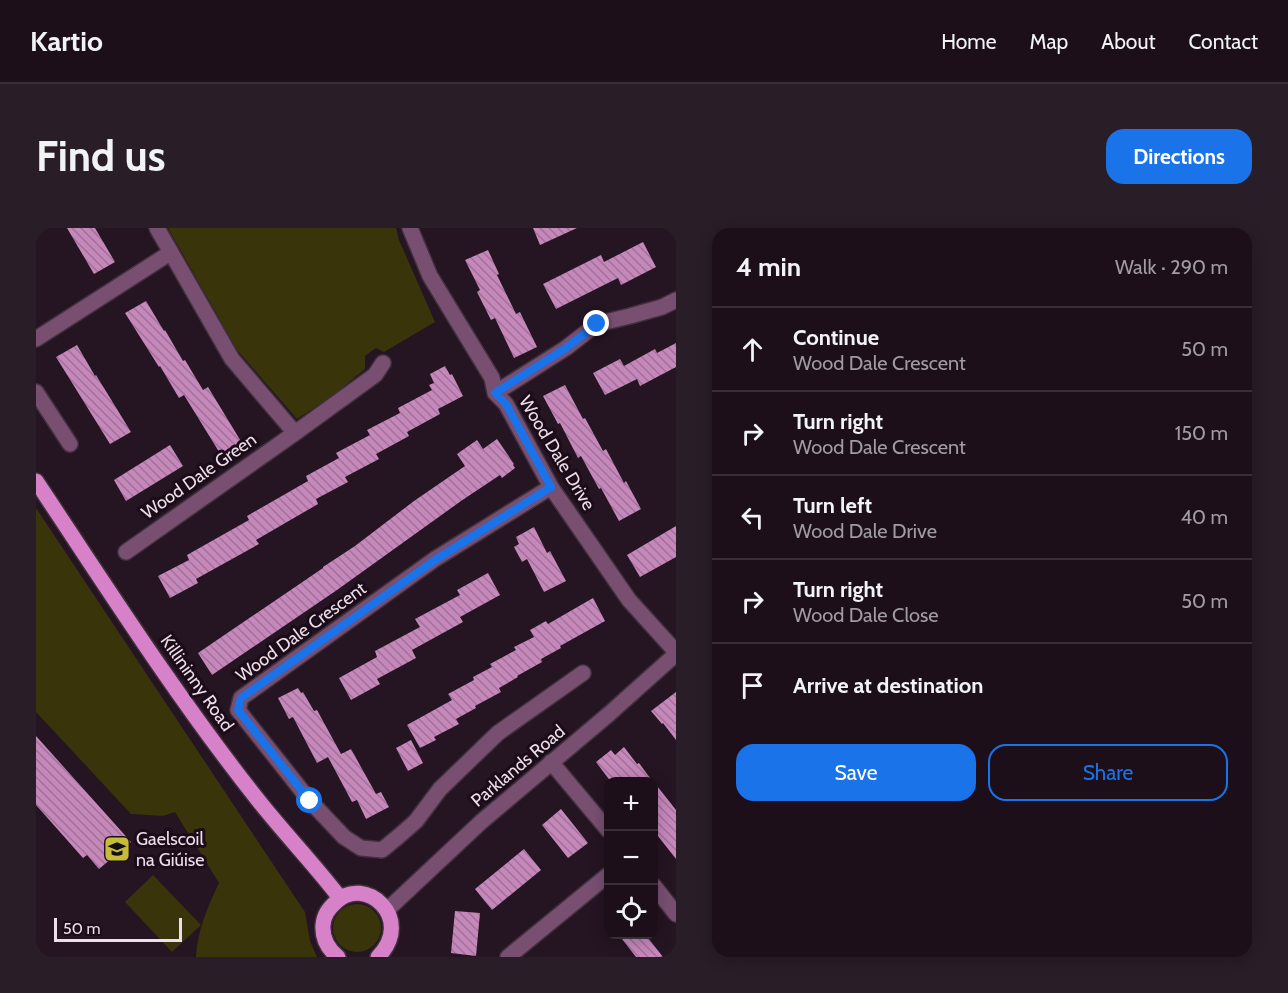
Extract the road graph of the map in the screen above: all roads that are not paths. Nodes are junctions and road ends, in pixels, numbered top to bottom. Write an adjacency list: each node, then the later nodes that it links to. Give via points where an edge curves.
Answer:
1 (157, 228): 3 (street)
2 (410, 228): 8 (street, Wood Dale Drive, via 430,276 492,378)
3 (170, 253): 5 (street); 9 (street, via 232,359)
4 (676, 300): 8 (street, via 597,324)
5 (36, 339)
6 (382, 363): 9 (street, Wood Dale Green, via 375,375)
7 (36, 392): 10 (street)
8 (495, 393): 12 (street, Wood Dale Drive, via 506,404)
9 (295, 433): 13 (street, Wood Dale Green)
10 (70, 444)
11 (36, 481): 20 (main road, Killininny Road, via 200,722 258,800)
12 (551, 487): 14 (street, Wood Dale Drive, via 629,600); 15 (street, Wood Dale Crescent, via 435,560 241,698 238,710 310,801 344,837 361,848 382,850 416,821 440,789 498,733)
13 (126, 552)
14 (676, 653): 16 (street, Parklands Road)
15 (584, 673)
16 (551, 762): 17 (street); 21 (street, Parklands Road)
17 (604, 824)
18 (604, 879): 25 (street)
19 (658, 891): 22 (street)
20 (340, 898): 21 (main road, via 358,893 369,895); 23 (main road, via 328,909 322,931 325,942)
21 (387, 909): 24 (main road, via 392,931)
22 (676, 914)
23 (338, 957)
24 (378, 957)
25 (508, 957)

